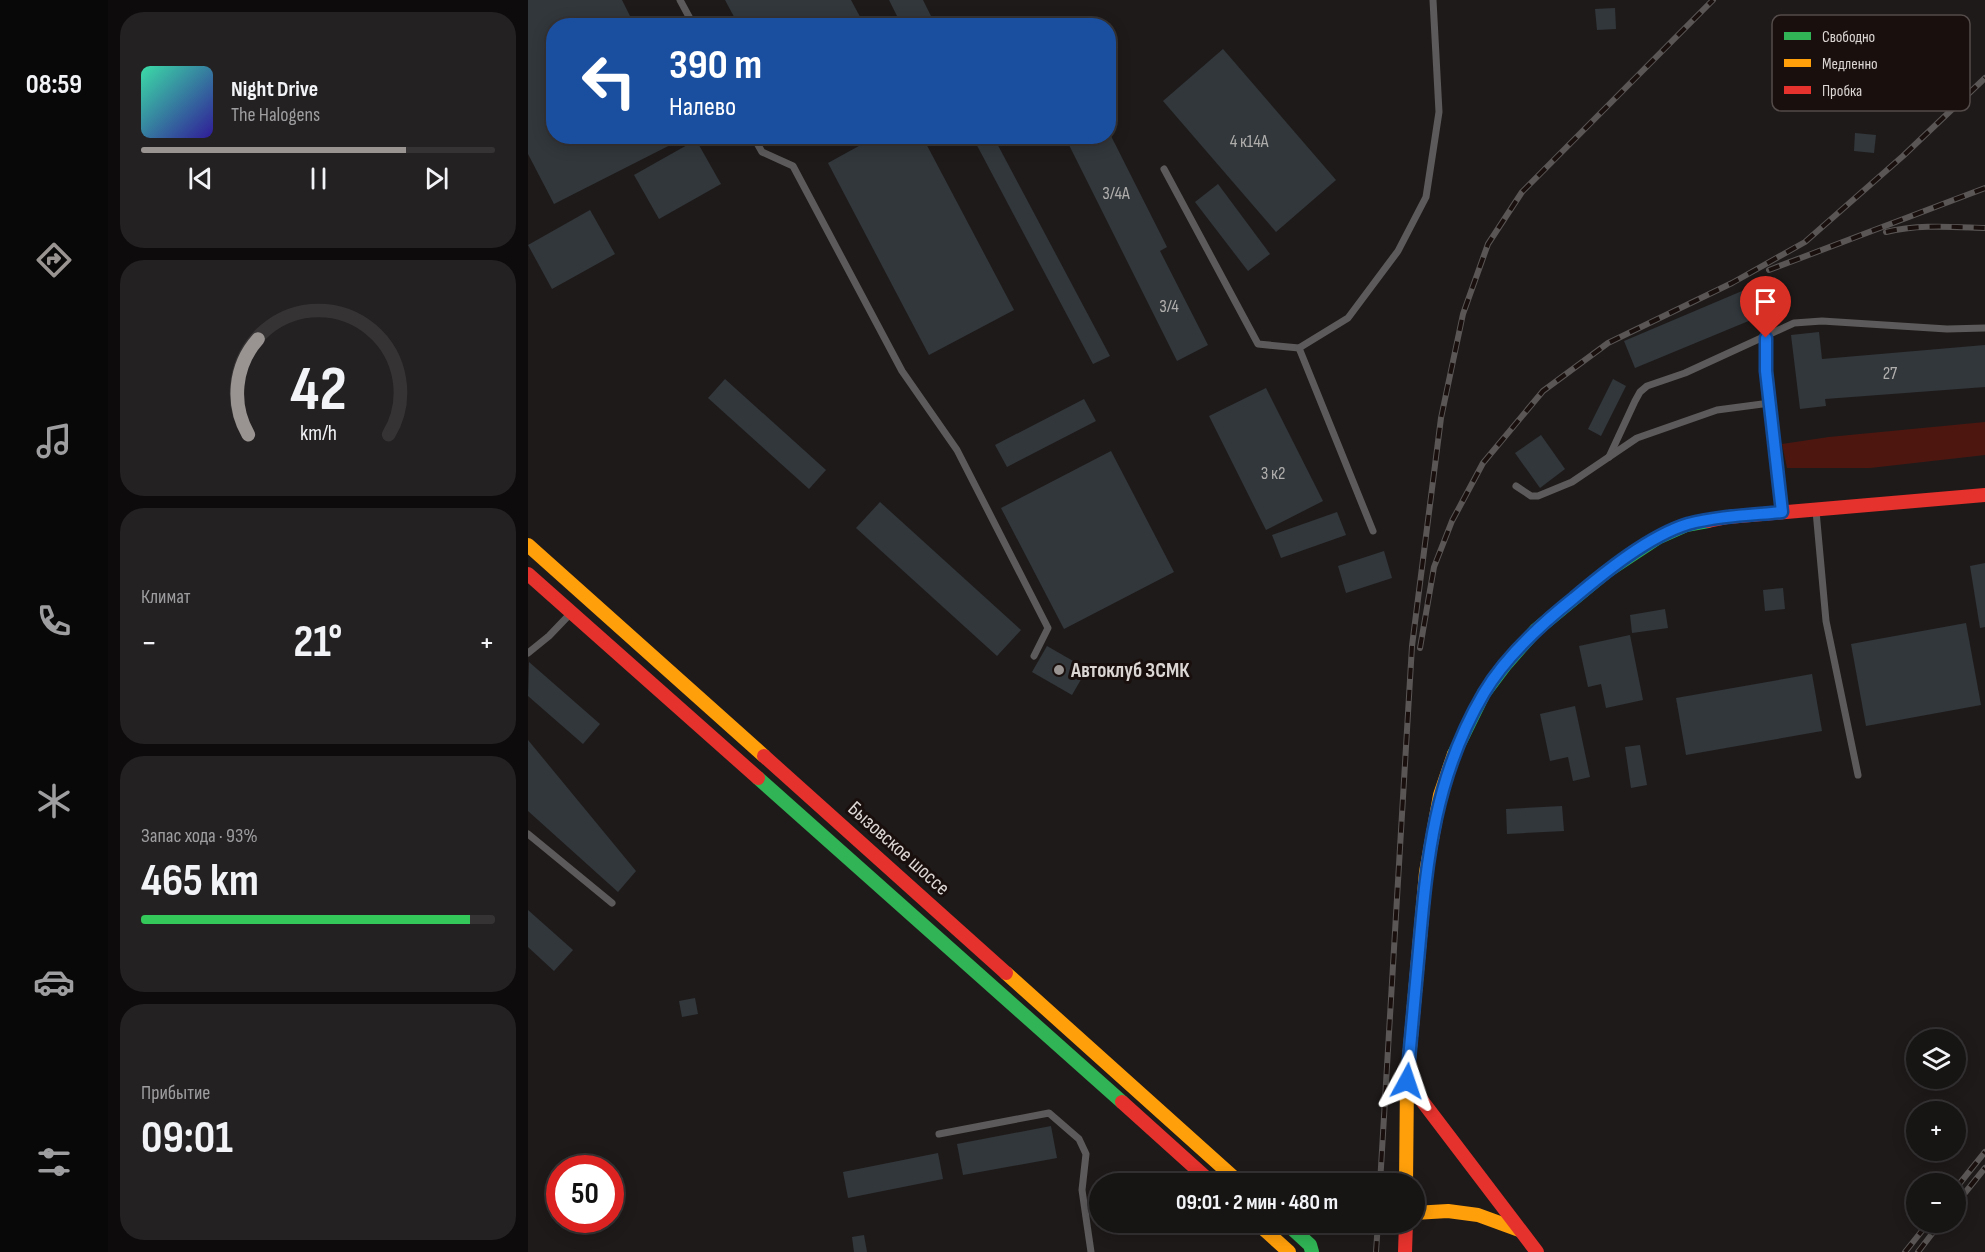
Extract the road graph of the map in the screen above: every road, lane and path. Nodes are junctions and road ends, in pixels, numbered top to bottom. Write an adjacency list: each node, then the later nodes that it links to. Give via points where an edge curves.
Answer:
1 (680, 0): 3 (lane)
2 (1433, 0): 8 (lane, via 1439,112 1426,197 1398,251 1347,318)
3 (690, 18)
4 (758, 144): 20 (lane, via 762,152 793,166 902,371 957,450 1048,628)
5 (1164, 169): 8 (lane, via 1258,344)
6 (1985, 328): 7 (lane, via 1821,321 1794,324)
7 (1766, 338): 9 (lane); 10 (lane, via 1647,386 1635,401)
8 (1299, 348): 15 (lane)
9 (1770, 403): 10 (lane, via 1717,410 1637,438); 14 (lane)
10 (1610, 457): 11 (lane, via 1572,482 1538,496)
11 (1516, 486)
12 (1985, 495): 13 (main road)
13 (1816, 509): 14 (main road); 21 (lane, via 1826,621)
14 (1782, 512): 24 (main road, via 1686,525 1626,557 1536,630 1484,693 1452,758 1433,826)
15 (1373, 531)
16 (528, 545): 27 (main road, Бызовское шоссе)
17 (528, 574): 18 (main road, Бызовское шоссе)
18 (571, 614): 19 (lane); 26 (main road, Бызовское шоссе)
19 (528, 652)
20 (1034, 656)
21 (1858, 775)
22 (528, 834): 23 (lane)
23 (612, 903)
24 (1407, 1081): 28 (main road); 30 (main road)
25 (939, 1134): 34 (lane, via 1049,1113 1079,1139 1086,1154 1082,1190)
26 (1201, 1173)
27 (1229, 1173)
28 (1406, 1173)
29 (1425, 1213): 30 (main road, via 1478,1215)
30 (1519, 1230): 38 (main road)
31 (1268, 1233): 35 (main road)
32 (1297, 1233): 36 (main road)
33 (1406, 1233): 37 (main road)
34 (1091, 1252)
35 (1289, 1252)
36 (1312, 1252)
37 (1405, 1252)
38 (1537, 1252)

